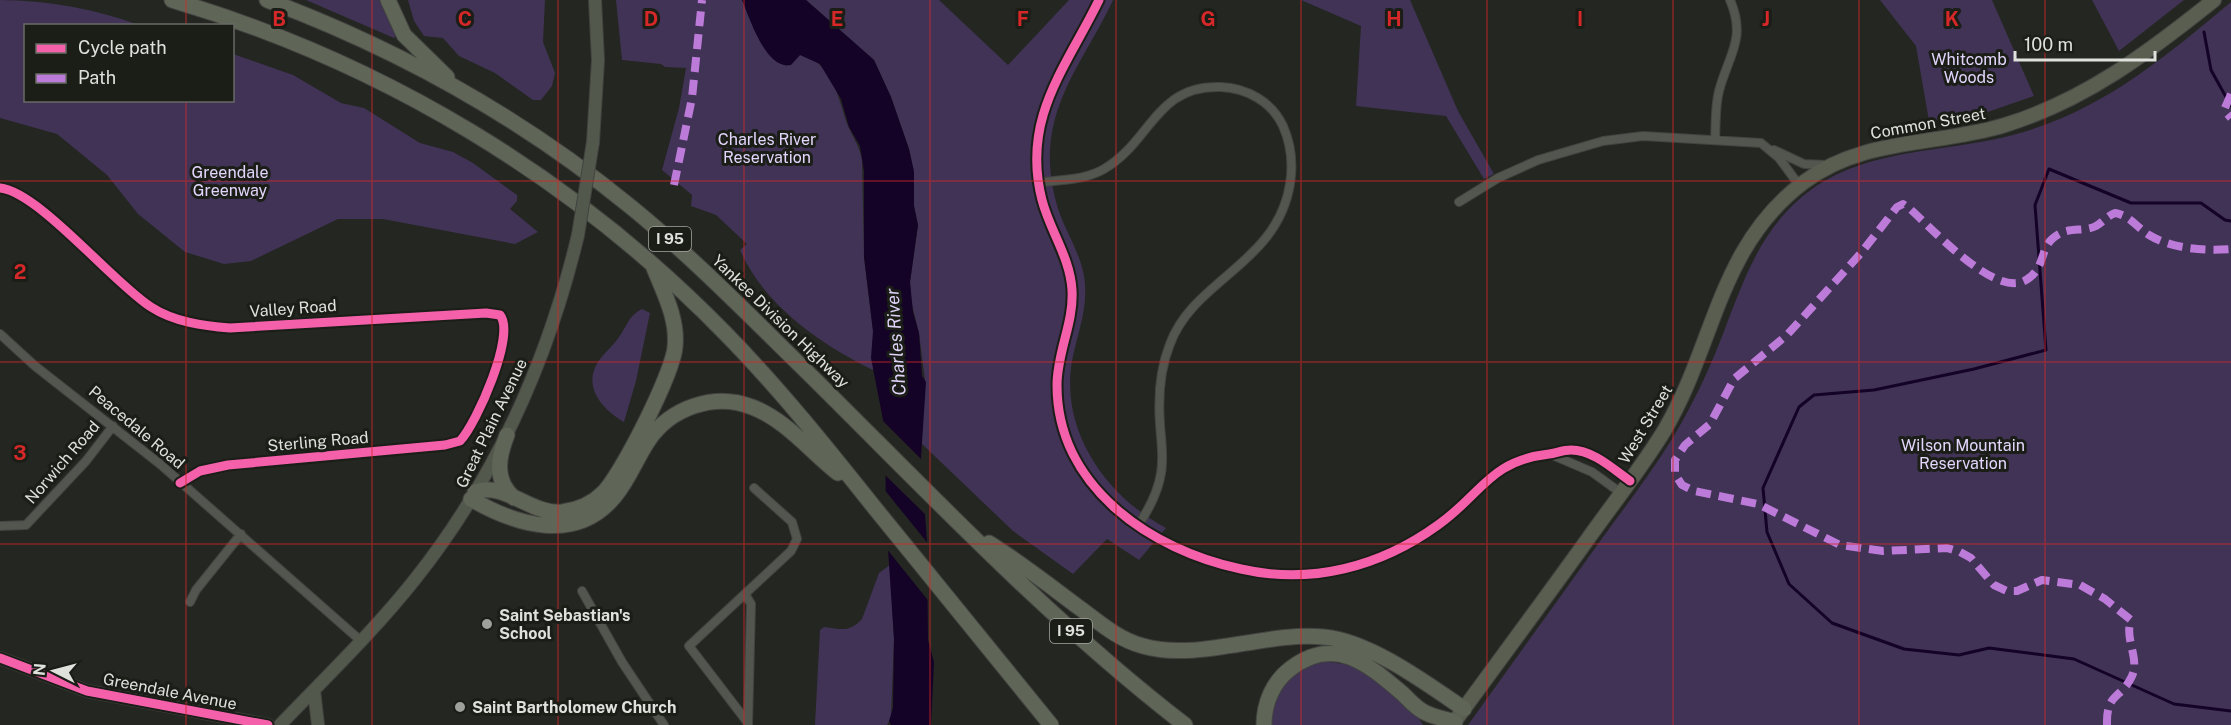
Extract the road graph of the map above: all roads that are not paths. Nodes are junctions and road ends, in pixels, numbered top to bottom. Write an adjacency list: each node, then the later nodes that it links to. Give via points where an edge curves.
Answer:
1 (172, 0): 16 (highway, I 95, via 310,49 424,104 532,170)
2 (267, 0): 8 (highway, Yankee Division Highway / I 95, via 369,43)
3 (388, 0): 8 (highway, via 409,41)
4 (595, 0): 19 (main road, Great Plain Avenue, bridge, via 598,60 593,142 578,235 545,347)
5 (1098, 0): 12 (street, via 1044,106 1037,145)
6 (1730, 0): 9 (street, via 1737,36 1719,92)
7 (2214, 0): 11 (main road, Common Street, via 2125,69 2052,108 1986,131 1877,148)
8 (462, 92): 31 (highway, Yankee Division Highway / I 95, via 561,154 642,216 706,273)
9 (1715, 139): 10 (street, Common Street); 15 (street, Common Street, via 1643,136 1603,141 1517,168)
10 (1766, 146): 11 (street, Common Street, via 1804,164); 13 (street)
11 (1830, 165): 13 (main road, Common Street)
12 (1038, 183): 30 (street, via 1072,288 1071,312 1057,375 1064,432 1096,490); 30 (street, via 1075,179 1105,168 1128,149 1165,105 1198,89 1223,87 1252,94 1275,113 1287,140 1290,181 1275,225 1252,255 1190,310 1169,345 1160,393 1162,471)
13 (1799, 185): 22 (main road, West Street, via 1754,232 1741,252 1679,404)
14 (0, 188): 20 (street, Valley Road, via 28,198 152,308 181,320 230,328 344,319 500,315 504,333 492,381)
15 (1460, 202)
16 (652, 263): 25 (highway, I 95, via 749,358); 28 (highway, via 673,319 674,356 666,380 616,475 601,495 575,509 550,512)
17 (0, 334): 18 (street, Peacedale Road)
18 (113, 426): 23 (street, Peacedale Road); 29 (street, Norwich Road, via 26,525)
19 (507, 435): 27 (main road, Great Plain Avenue); 28 (highway, via 499,471 507,491)
20 (462, 439): 23 (street, Sterling Road, via 445,445 228,465 200,471)
21 (1550, 454): 22 (street, via 1581,451); 26 (street, via 1592,472); 30 (street, via 1520,458 1502,468 1447,519 1409,543 1368,562 1332,572 1287,575 1242,570 1187,553)
22 (1630, 481): 26 (main road, West Street)
23 (180, 483): 32 (street, Peacedale Road)
24 (754, 488): 34 (street, via 792,522 797,539 790,551)
25 (860, 489): 27 (highway, via 773,418 752,407 723,401 690,407 663,424 648,441 613,499 595,514 576,522 551,527 530,525 492,511); 48 (highway, I 95)
26 (1621, 493): 39 (main road, West Street)
27 (473, 496): 28 (highway, via 494,490); 36 (main road, Great Plain Avenue, via 426,565)
28 (522, 503)
29 (0, 526)
30 (1137, 527)
31 (966, 529): 39 (highway, via 1016,560 1110,630 1139,645 1177,650 1327,637 1370,652); 49 (highway, Yankee Division Highway / I 95, via 1081,640)
32 (241, 534): 35 (street); 36 (street, Peacedale Road)
33 (582, 591): 47 (street)
34 (746, 594): 43 (street, via 751,604); 43 (street, via 689,646)
35 (190, 603)
36 (361, 641): 38 (main road, Great Plain Avenue)
37 (0, 658): 41 (main road, Greendale Avenue, via 87,691)
38 (314, 690): 45 (main road, Great Plain Avenue); 46 (main road)
39 (1464, 709): 42 (main road, West Street)
40 (1426, 718): 42 (highway); 50 (highway, via 1367,664 1328,654 1302,660 1286,672 1270,696)
41 (239, 722): 44 (main road, Greendale Avenue)
42 (1454, 723)
43 (748, 724)
44 (268, 725)
45 (280, 725)
46 (318, 725)
47 (664, 725)
48 (1051, 725)
49 (1185, 725)
50 (1264, 725)

